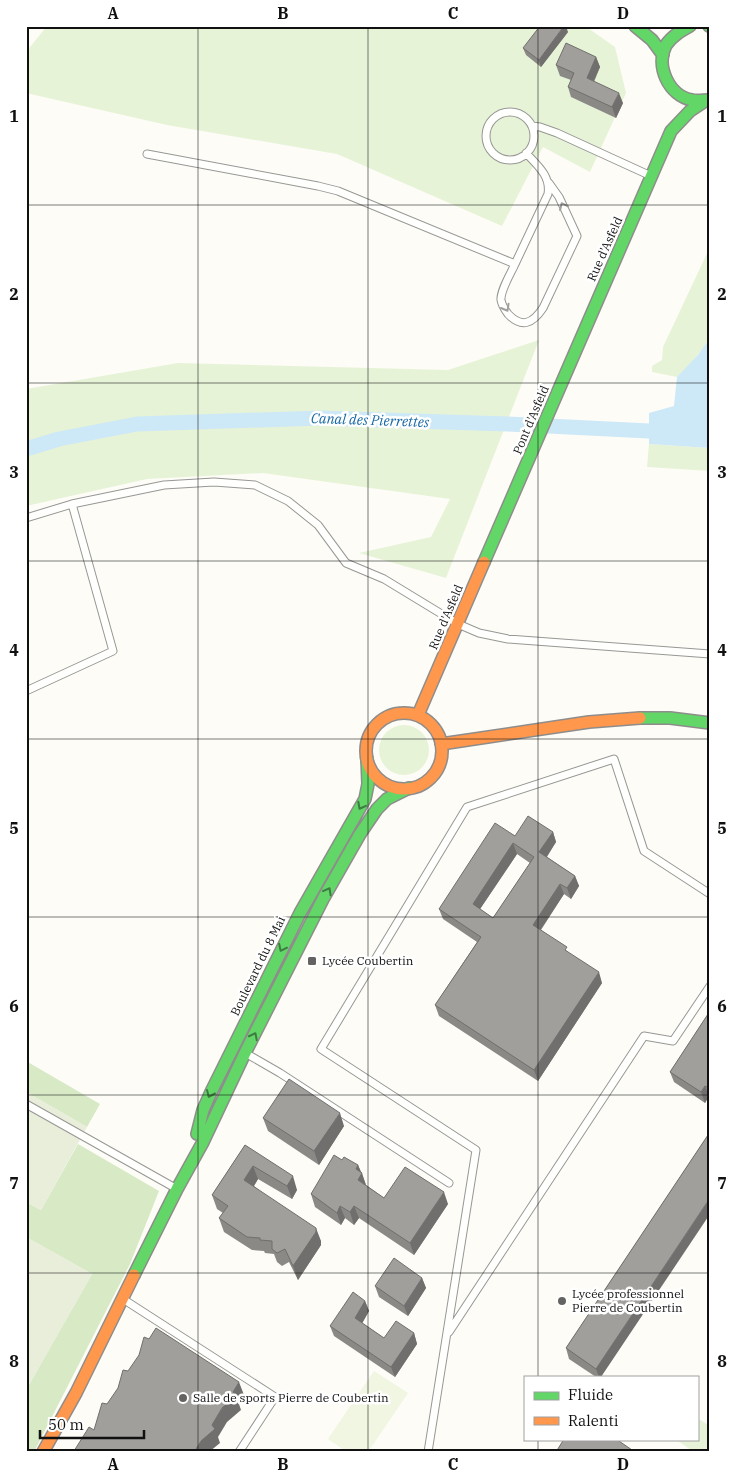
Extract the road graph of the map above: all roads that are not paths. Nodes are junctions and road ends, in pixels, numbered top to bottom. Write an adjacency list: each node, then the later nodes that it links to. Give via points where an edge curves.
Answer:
1 (635, 26): 4 (street, via 652,40)
2 (669, 27): 3 (street)
3 (687, 27): 4 (street, via 672,37)
4 (662, 55): 5 (street, Rue d'Asfeld, via 662,71)
5 (671, 88): 6 (street, via 684,98); 8 (street, Rue d'Asfeld)
6 (708, 100): 8 (street, Rue d'Asfeld, via 690,111)
7 (532, 126): 9 (lane, via 533,141); 9 (lane, via 522,116 509,112 492,120 487,133 489,147 499,157 514,159); 11 (lane, via 557,133)
8 (671, 131): 11 (street, Rue d'Asfeld)
9 (526, 153): 12 (lane)
10 (146, 154): 13 (lane, via 338,191)
11 (651, 177): 14 (street, Rue d'Asfeld)
12 (549, 183): 13 (lane, via 548,194); 13 (lane, one-way to 12, via 502,293 502,302 506,312 523,323 536,317 543,308 577,236)
13 (515, 264)
14 (564, 378): 15 (street, Pont d'Asfeld)
15 (522, 474): 18 (street, Rue d'Asfeld)
16 (72, 504): 17 (lane); 18 (lane, via 164,485 214,482 255,485 288,501 318,525 346,563 384,579); 20 (lane, via 113,651)
17 (26, 518)
18 (458, 624): 19 (lane, via 479,633 508,639); 21 (street, Rue d'Asfeld)
19 (710, 654)
20 (26, 691)
21 (418, 715): 23 (street, via 433,727); 24 (street, via 398,714 379,722 368,739)
22 (710, 723): 23 (street, via 670,718 620,718)
23 (441, 744): 25 (street, via 441,759 435,773 423,784)
24 (367, 759): 25 (street, via 380,780 394,787); 28 (street, Boulevard du 8 Mai, one-way to 28, via 367,791 362,807 300,913)
25 (409, 788): 29 (street, Boulevard du 8 Mai, one-way to 25, via 314,916 360,834 382,804)
26 (710, 894): 34 (lane, via 644,851 614,760 467,807 321,1049 476,1150)
27 (710, 986): 34 (lane, via 673,1041 644,1036)
28 (234, 1046): 29 (lane); 32 (street, Boulevard du 8 Mai, one-way to 32, via 206,1103)
29 (245, 1053): 31 (lane); 32 (street, Boulevard du 8 Mai)
30 (26, 1104): 32 (lane)
31 (449, 1184)
32 (177, 1189): 33 (street, Boulevard du 8 Mai)
33 (123, 1298): 35 (street, Boulevard du 8 Mai); 38 (lane, via 275,1397)
34 (447, 1334): 39 (lane)
35 (76, 1393): 36 (street, Boulevard du 8 Mai); 37 (street, Boulevard du 8 Mai)
36 (43, 1452)
37 (54, 1452)
38 (239, 1452)
39 (428, 1452)

